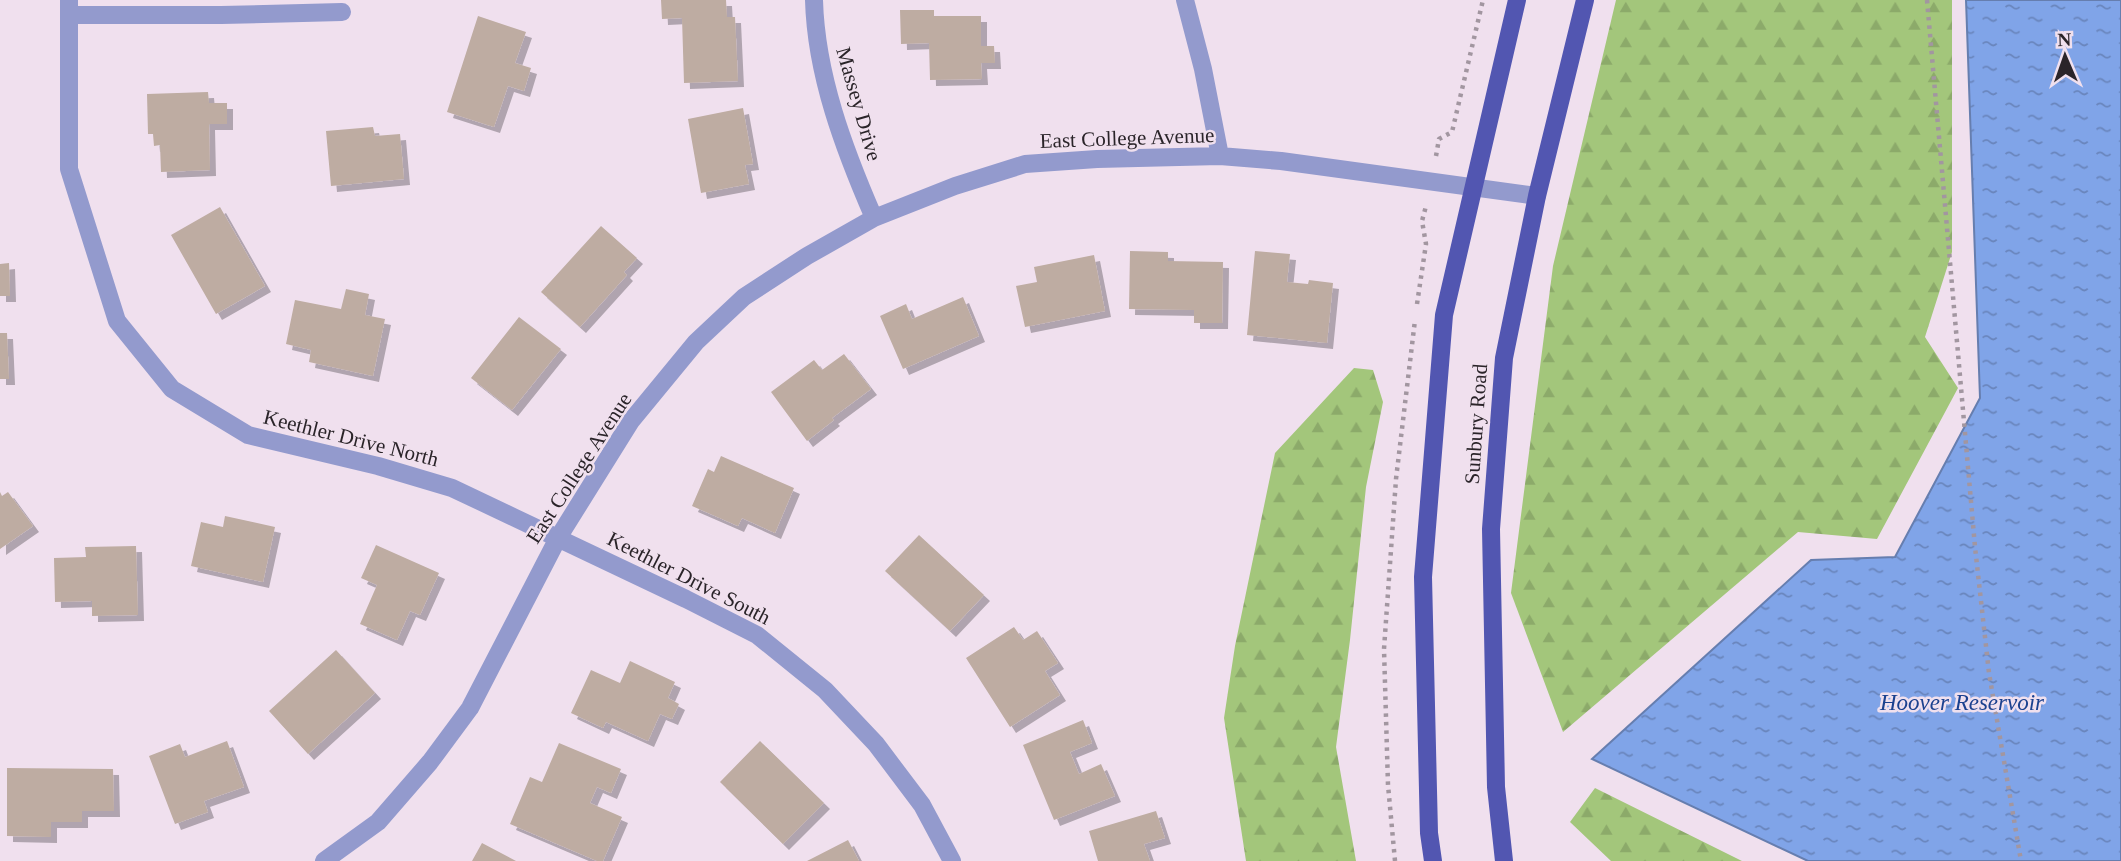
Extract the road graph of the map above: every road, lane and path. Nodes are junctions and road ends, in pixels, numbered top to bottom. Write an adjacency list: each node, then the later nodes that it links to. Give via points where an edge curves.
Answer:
1 (814, 0): 13 (street, Massey Drive, via 815,34 844,148)
2 (1185, 0): 10 (street)
3 (1483, 0): 9 (path, via 1452,132)
4 (1517, 0): 11 (main road, Sunbury Road)
5 (1586, 0): 12 (main road, Sunbury Road)
6 (1927, 0): 19 (path, via 1975,547 1989,673)
7 (69, 7): 8 (street, via 221,15); 14 (street, Keethler Drive North, via 69,169 117,321 172,389 248,435 452,488)
8 (342, 12)
9 (1439, 139)
10 (1220, 156): 11 (street, East College Avenue); 13 (street, East College Avenue, via 1025,164)
11 (1473, 187): 12 (street, East College Avenue); 17 (main road, Sunbury Road, via 1444,315 1423,577)
12 (1537, 196): 18 (main road, Sunbury Road, via 1504,358 1491,529 1496,787)
13 (874, 218): 14 (street, East College Avenue, via 744,298 696,342 631,421)
14 (558, 538): 15 (street, East College Avenue, via 470,708 378,822); 16 (street, Keethler Drive South, via 757,635 815,682 876,744 922,805)
15 (324, 861)
16 (952, 861)
17 (1433, 861)
18 (1504, 861)
19 (2021, 861)

